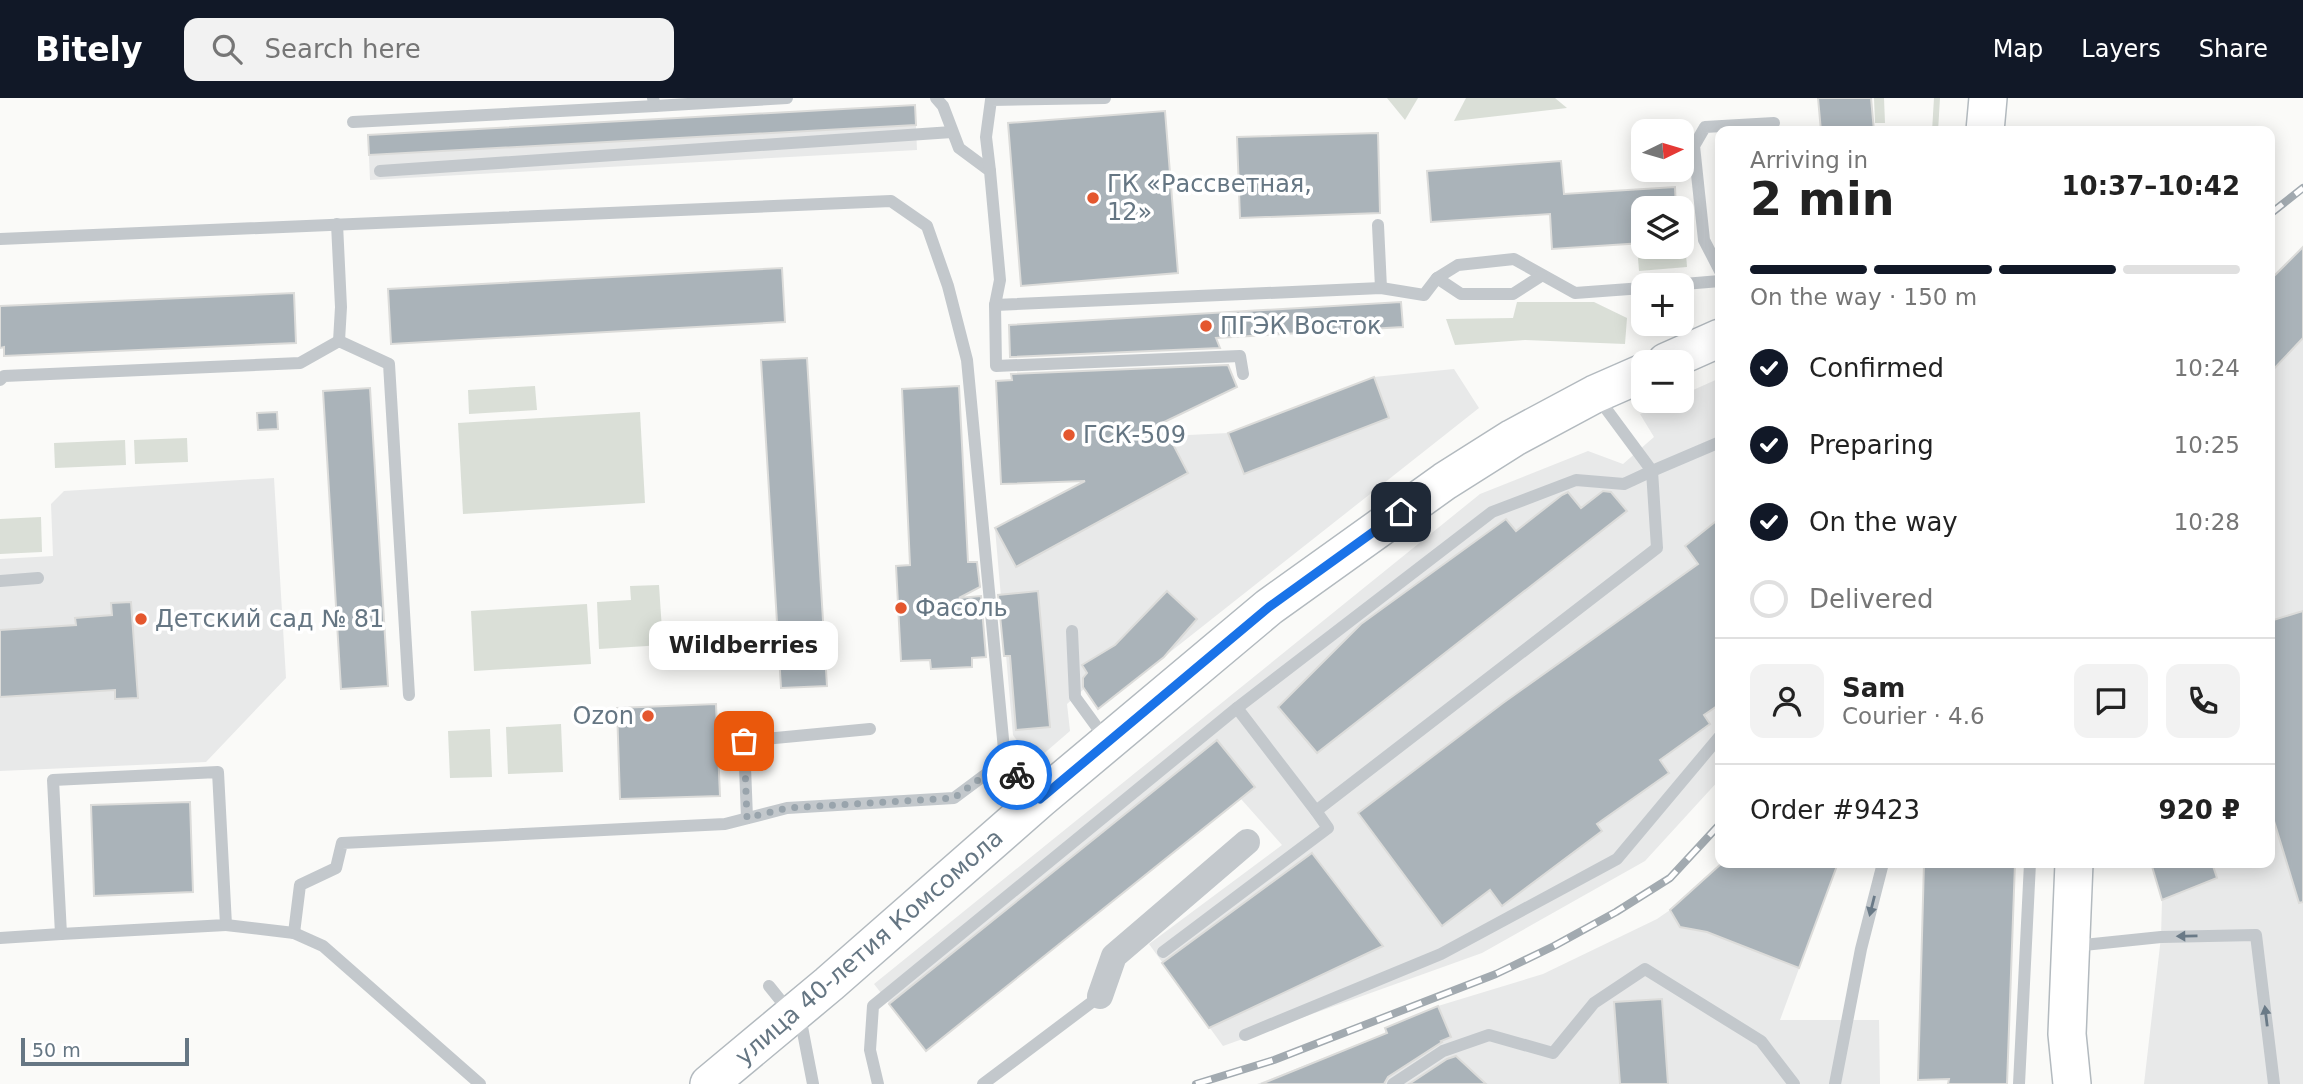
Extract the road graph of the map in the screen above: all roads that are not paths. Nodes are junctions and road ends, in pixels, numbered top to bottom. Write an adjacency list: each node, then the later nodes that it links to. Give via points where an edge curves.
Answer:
1 (788, 98): 5 (lane)
2 (936, 98): 11 (lane)
3 (1105, 98): 13 (lane, via 991,100 986,137)
4 (1988, 98): 10 (main road)
5 (654, 102): 6 (lane)
6 (353, 122)
7 (1774, 123): 9 (lane)
8 (1715, 126): 17 (lane, via 1705,127 1694,146 1704,240)
9 (1722, 126)
10 (1985, 126)
11 (952, 132): 12 (lane); 13 (lane, via 959,148)
12 (380, 171)
13 (990, 171): 24 (lane, via 1000,280)
14 (337, 224): 16 (lane); 26 (lane); 42 (lane, via 891,201 927,226 967,360)
15 (1378, 225): 22 (lane)
16 (0, 239)
17 (1715, 261)
18 (1541, 276): 19 (lane, via 1514,259 1458,265); 19 (lane, via 1513,293 1500,294 1461,294); 23 (lane, via 1575,293)
19 (1437, 278): 22 (lane, via 1424,295)
20 (1715, 281): 21 (lane)
21 (1694, 283)
22 (1381, 288): 24 (lane)
23 (1631, 289)
24 (995, 305): 28 (lane, via 996,366 1240,356)
25 (1715, 340): 27 (main road)
26 (339, 341): 30 (lane, via 300,363 4,376); 37 (lane, via 389,363)
27 (1693, 350)
28 (1243, 374)
29 (1631, 378): 31 (main road, улица 40-летия Комсомола)
30 (0, 380)
31 (1595, 394): 33 (lane); 40 (main road, улица 40-летия Комсомола, via 1445,481 1269,607)
32 (1715, 444): 33 (lane)
33 (1651, 471): 38 (lane, via 1624,484 1576,480 1493,512); 44 (lane, via 1657,548)
34 (38, 578): 35 (lane)
35 (0, 581)
36 (1072, 631): 40 (lane, via 1075,696)
37 (409, 695)
38 (1237, 708): 44 (lane); 63 (lane, via 873,1006 870,1049)
39 (870, 729): 45 (lane, via 744,741)
40 (1108, 741): 43 (main road, улица 40-летия Комсомола)
41 (1715, 742): 59 (lane, via 1617,859 1441,954)
42 (1005, 760): 43 (lane); 45 (lane, via 954,798 787,808)
43 (1040, 799): 58 (main road, улица 40-летия Комсомола)
44 (1316, 811): 55 (lane, via 1328,828)
45 (747, 818): 51 (lane, via 725,824 342,843 336,868 300,885)
46 (1247, 842): 57 (street, via 1114,957)
47 (1882, 868): 67 (lane, one-way to 67)
48 (2030, 868): 68 (lane)
49 (2074, 868): 54 (main road)
50 (226, 925): 51 (lane); 52 (lane); 52 (lane, via 218,772 53,780)
51 (295, 933): 60 (lane, via 323,946)
52 (61, 934): 53 (lane)
53 (0, 938)
54 (2070, 946): 69 (main road, via 2067,1034); 70 (lane, one-way to 54, via 2256,935 2161,937)
55 (1163, 952)
56 (769, 986): 58 (lane)
57 (1100, 996): 64 (lane)
58 (793, 1015): 61 (main road, улица 40-летия Комсомола); 62 (lane, via 802,1027)
59 (1245, 1035)
60 (480, 1084)
61 (709, 1084)
62 (813, 1084)
63 (878, 1084)
64 (983, 1084)
65 (1393, 1084): 66 (lane, via 1443,1051 1489,1035 1553,1053 1594,1003 1644,969 1761,1041)
66 (1794, 1084)
67 (1835, 1084)
68 (2020, 1084)
69 (2072, 1084)
70 (2274, 1084)

